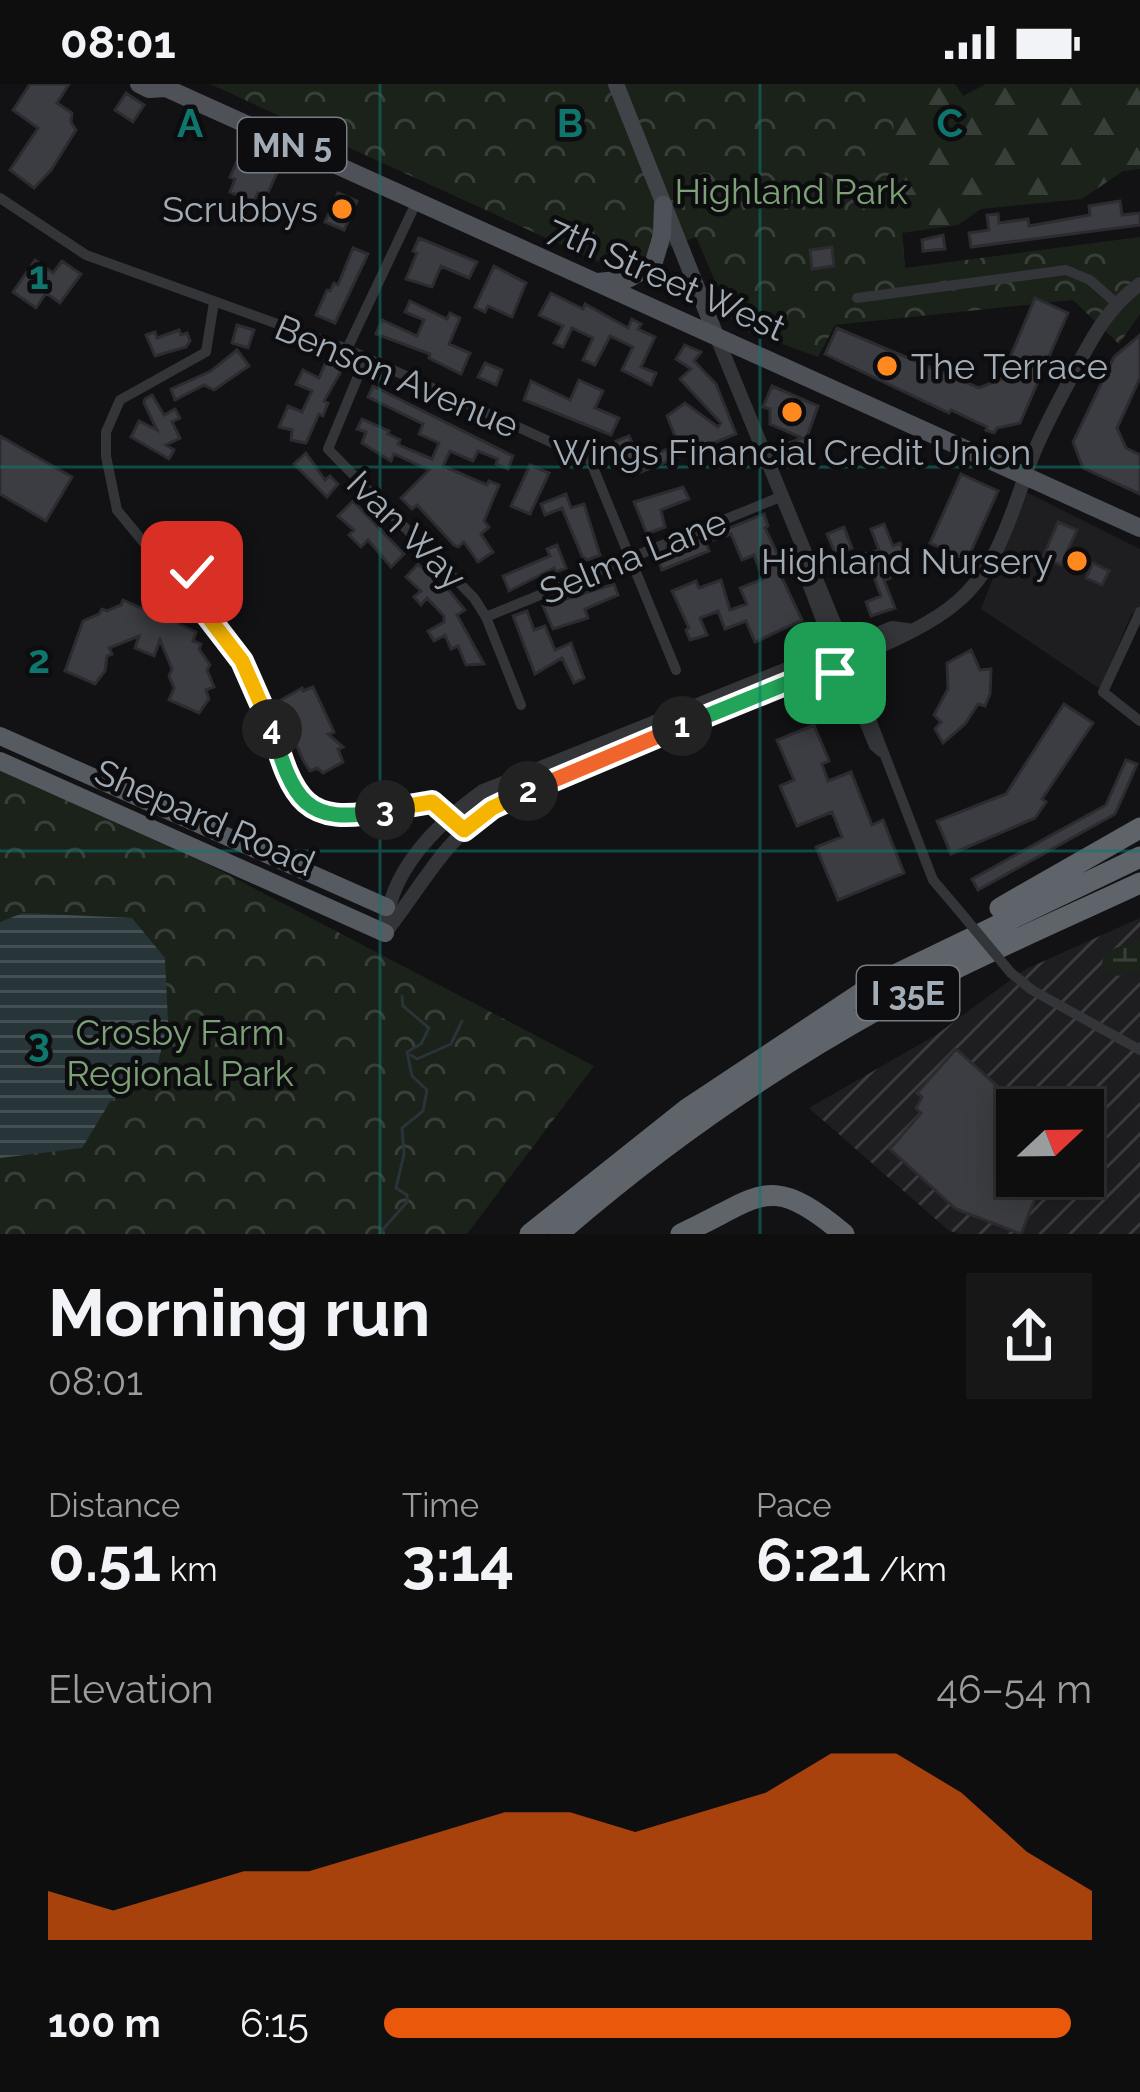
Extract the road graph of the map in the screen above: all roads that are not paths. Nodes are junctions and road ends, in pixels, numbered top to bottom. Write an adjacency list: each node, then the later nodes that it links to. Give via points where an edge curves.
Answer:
1 (139, 84): 3 (main road, 7th Street West / MN 5)
2 (616, 84): 6 (main road)
3 (165, 86): 5 (main road, 7th Street West / MN 5)
4 (0, 198): 10 (street, Benson Avenue, via 86,255)
5 (417, 201): 7 (main road, 7th Street West / MN 5); 13 (street)
6 (663, 205): 7 (main road, via 652,265 628,279); 12 (main road)
7 (596, 282): 12 (main road, 7th Street West / MN 5)
8 (1140, 284): 11 (street)
9 (857, 298): 11 (street, via 1066,270)
10 (214, 302): 13 (street, Benson Avenue); 19 (street, via 206,352 120,400 106,432 117,510)
11 (1116, 303): 15 (street, via 1068,383)
12 (715, 333): 15 (main road, 7th Street West / MN 5); 16 (street)
13 (347, 349): 14 (street, Benson Avenue)
14 (366, 357): 18 (street, Benson Avenue, via 590,460); 22 (street, Ivan Way, via 328,449)
15 (1027, 477): 17 (main road, 7th Street West / MN 5); 24 (street, via 1003,538 967,592 939,616 892,628)
16 (780, 497): 18 (street, Selma Lane); 23 (street)
17 (1140, 528)
18 (631, 556): 22 (street, Selma Lane); 26 (street, Benson Avenue)
19 (164, 567): 20 (street, via 190,569); 20 (street, via 162,592)
20 (189, 592): 32 (street, via 255,682 284,770 304,802 350,817 432,802)
21 (1140, 612): 29 (street, via 1103,692)
22 (486, 616): 28 (street, Ivan Way)
23 (835, 637): 24 (street); 25 (street)
24 (858, 649): 27 (street)
25 (824, 661): 27 (street); 32 (street, via 498,783); 34 (street, via 506,800)
26 (676, 670)
27 (848, 672): 42 (street, bridge, via 933,880 1011,973)
28 (521, 705)
29 (1140, 721)
30 (0, 736): 38 (highway, Shepard Road)
31 (0, 760): 40 (highway, Shepard Road)
32 (450, 817): 34 (street); 38 (street, via 415,855)
33 (1140, 828): 41 (highway)
34 (464, 830): 40 (street)
35 (1140, 856): 41 (highway, I 35E)
36 (1140, 883): 39 (highway, I 35E)
37 (1140, 894): 39 (highway)
38 (386, 907): 40 (street)
39 (1080, 910): 43 (highway, I 35E)
40 (385, 933)
41 (901, 971): 43 (highway, I 35E, via 839,1006)
42 (1140, 1050)
43 (736, 1086): 44 (highway, I 35E)
44 (694, 1115): 45 (highway, I 35E); 46 (highway, I 35E)
45 (530, 1234)
46 (558, 1234)
47 (681, 1234): 48 (highway, via 771,1195 808,1204)
48 (844, 1234)

